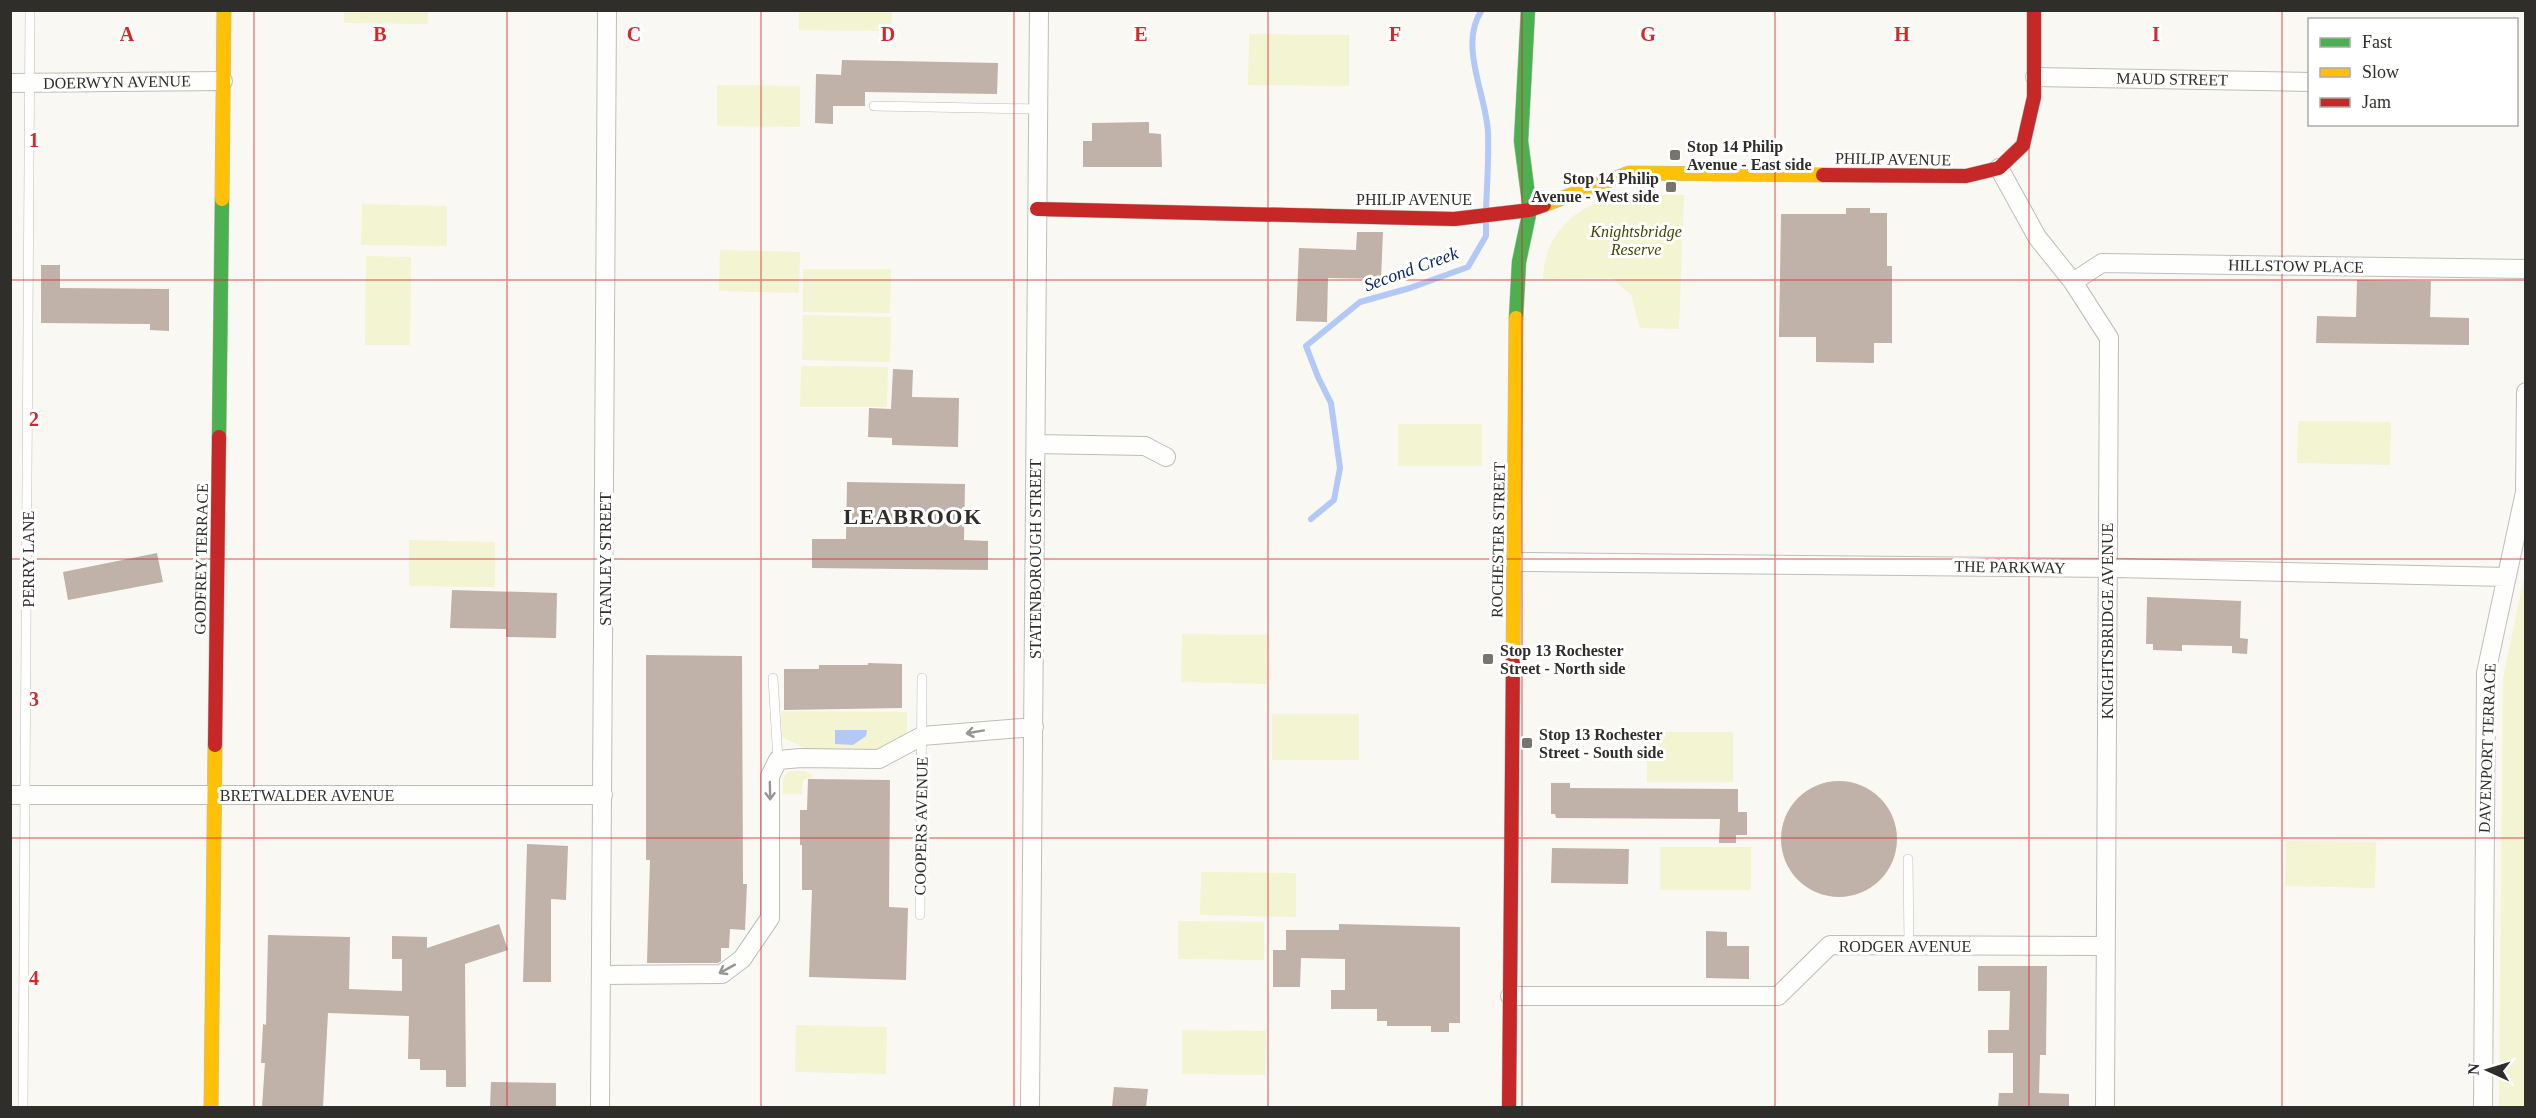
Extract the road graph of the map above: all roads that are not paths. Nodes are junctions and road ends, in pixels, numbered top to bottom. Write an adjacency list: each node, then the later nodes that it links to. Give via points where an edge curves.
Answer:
1 (30, 10): 11 (lane, PERRY LANE)
2 (224, 10): 8 (street, GODFREY TERRACE)
3 (607, 10): 32 (street, STANLEY STREET)
4 (1039, 10): 13 (street, STATENBOROUGH STREET)
5 (1528, 10): 16 (street, ROCHESTER STREET, via 1521,141)
6 (2034, 10): 7 (street)
7 (2035, 77): 9 (street, MAUD STREET); 14 (street, via 2023,145)
8 (224, 81): 11 (street, DOERWYN AVENUE); 31 (street, GODFREY TERRACE)
9 (2308, 82)
10 (10, 83): 11 (street, DOERWYN AVENUE)
11 (31, 83): 30 (lane, PERRY LANE)
12 (874, 106): 13 (lane)
13 (1038, 109): 15 (street, STATENBOROUGH STREET)
14 (1999, 168): 16 (street, PHILIP AVENUE, via 1966,177 1629,173); 18 (street, KNIGHTSBRIDGE AVENUE, via 2037,237)
15 (1037, 209): 16 (street, PHILIP AVENUE, via 1454,219); 20 (street, STATENBOROUGH STREET)
16 (1530, 210): 22 (street, ROCHESTER STREET, via 1519,262)
17 (2526, 270): 18 (street, HILLSTOW PLACE, via 2102,263)
18 (2073, 282): 23 (street, KNIGHTSBRIDGE AVENUE, via 2109,338)
19 (2526, 392): 24 (street, DAVENPORT TERRACE, via 2525,492)
20 (1036, 444): 21 (street, via 1145,446); 27 (street, STATENBOROUGH STREET)
21 (1166, 457)
22 (1514, 562): 23 (street, THE PARKWAY); 38 (street, ROCHESTER STREET)
23 (2107, 568): 24 (street, THE PARKWAY); 36 (street, KNIGHTSBRIDGE AVENUE)
24 (2506, 577): 45 (street, DAVENPORT TERRACE, via 2486,673)
25 (773, 678): 29 (lane)
26 (922, 678): 28 (lane, COOPERS AVENUE)
27 (1034, 727): 28 (street, COOPERS AVENUE, one-way to 28); 42 (street, STATENBOROUGH STREET)
28 (922, 736): 29 (street, COOPERS AVENUE, via 879,759); 34 (lane, COOPERS AVENUE)
29 (778, 760): 37 (street, one-way to 37, via 770,776 770,918 742,959 722,974)
30 (18, 795): 31 (street, BRETWALDER AVENUE); 39 (lane, PERRY LANE)
31 (215, 795): 32 (street, BRETWALDER AVENUE); 40 (street, GODFREY TERRACE)
32 (603, 795): 37 (street, STANLEY STREET)
33 (1908, 859): 35 (lane)
34 (920, 915)
35 (1910, 946): 36 (street, RODGER AVENUE); 38 (street, RODGER AVENUE, via 1830,945 1778,996)
36 (2105, 946): 44 (street, KNIGHTSBRIDGE AVENUE)
37 (602, 975): 41 (street, STANLEY STREET)
38 (1510, 996): 43 (street, ROCHESTER STREET)
39 (23, 1107)
40 (211, 1107)
41 (600, 1107)
42 (1030, 1107)
43 (1509, 1107)
44 (2105, 1107)
45 (2483, 1107)

